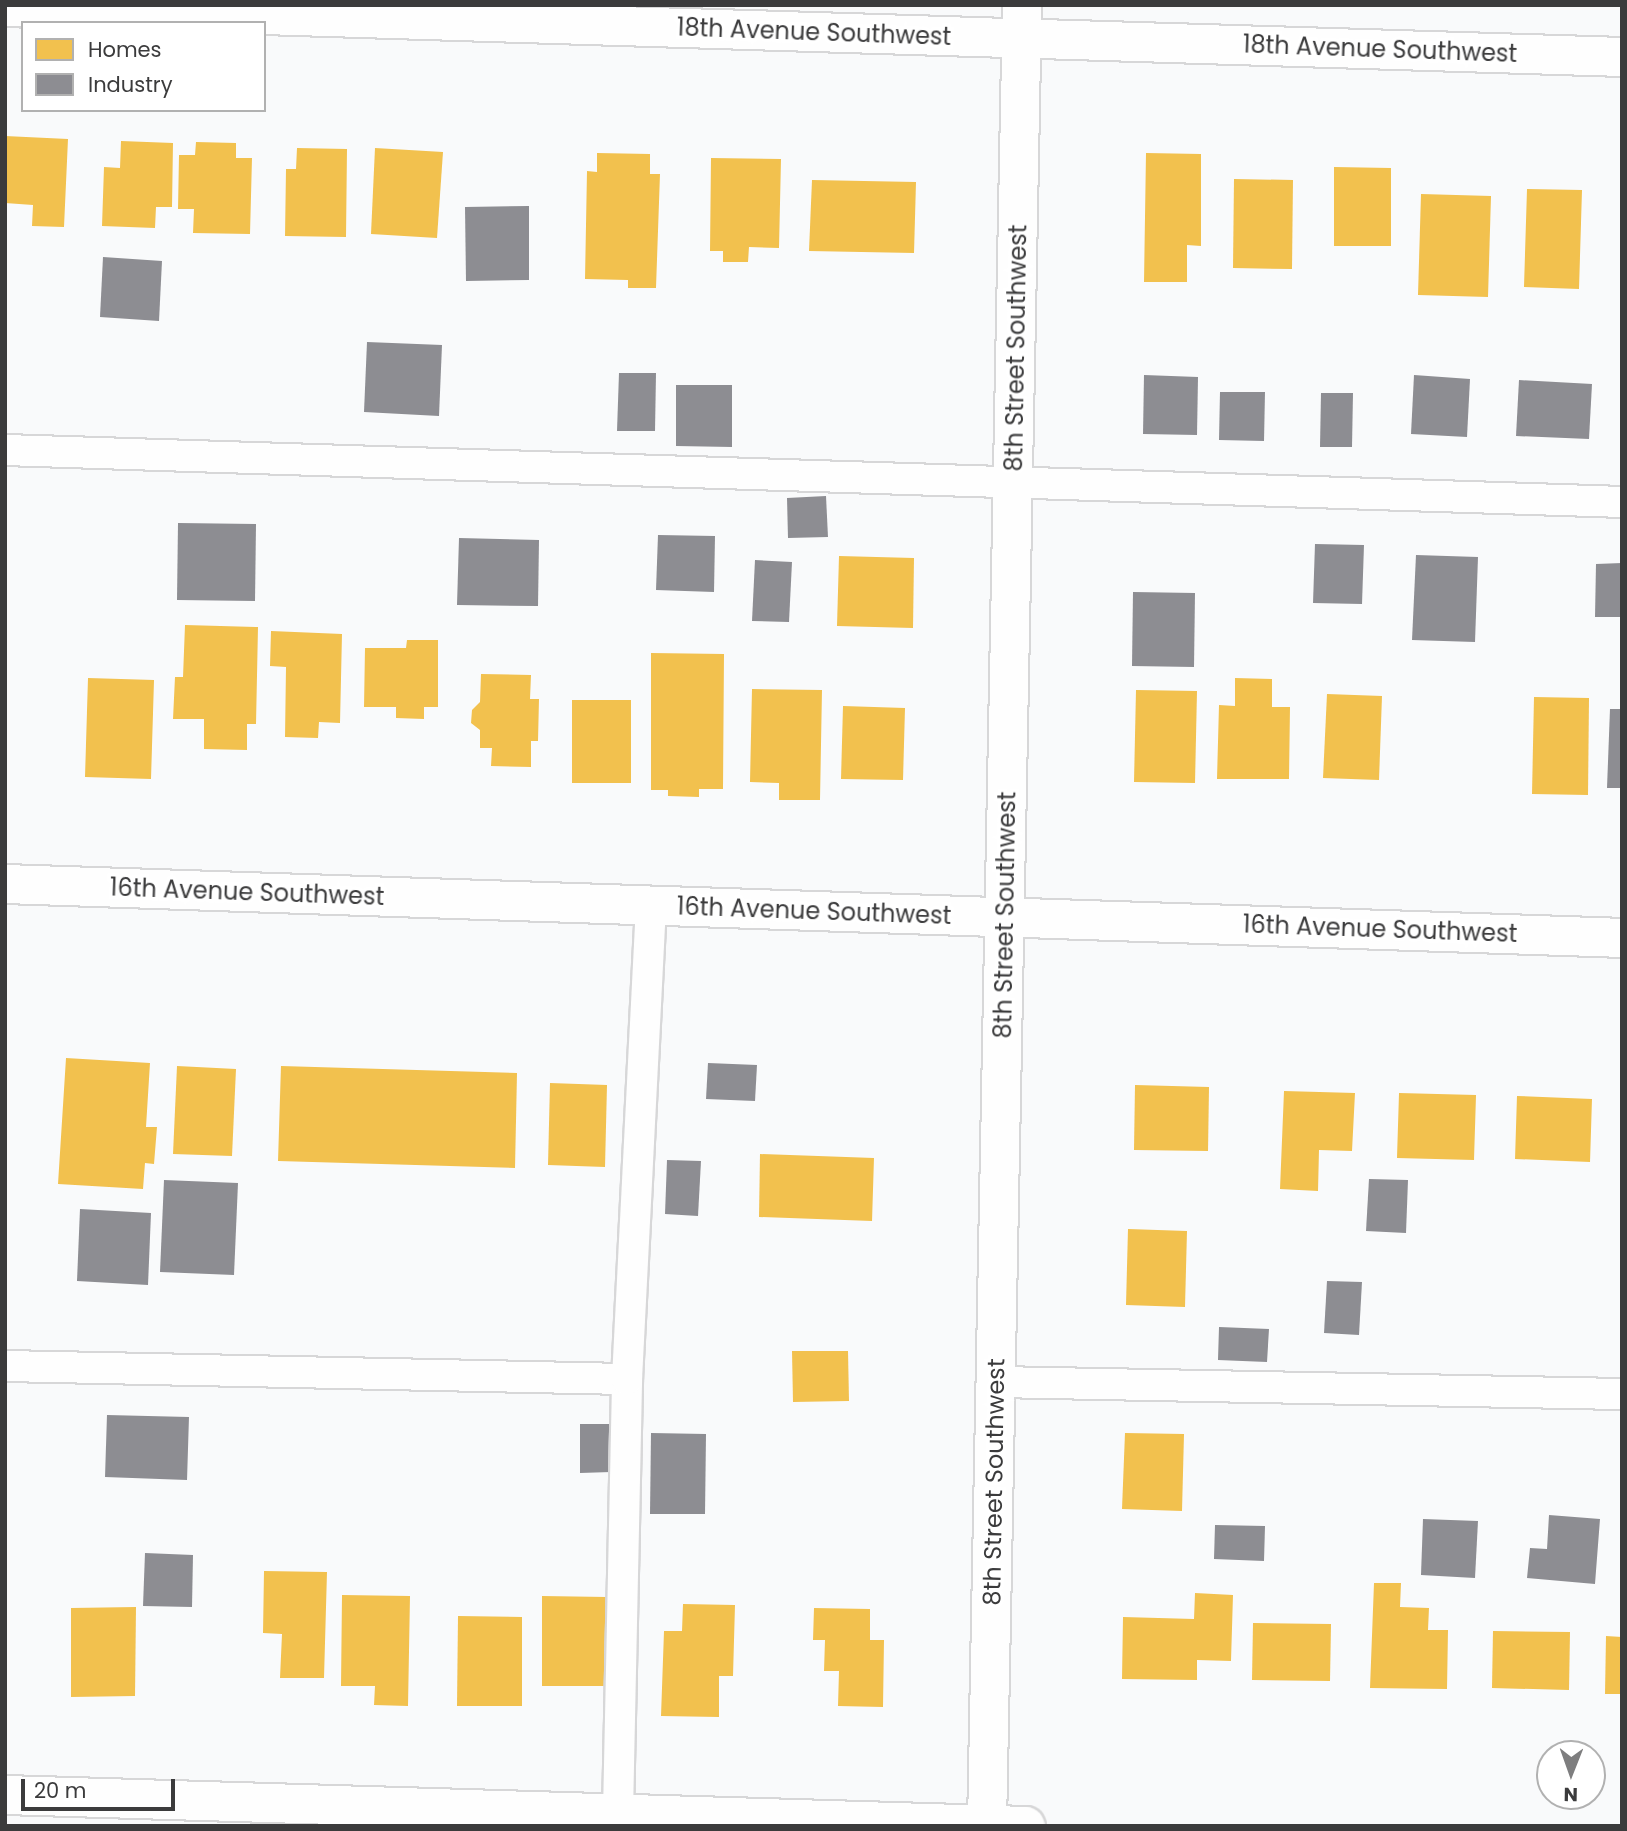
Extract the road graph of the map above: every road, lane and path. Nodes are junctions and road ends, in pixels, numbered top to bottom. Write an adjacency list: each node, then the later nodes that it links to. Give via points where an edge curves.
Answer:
1 (5, 7): 2 (street, 18th Avenue Southwest)
2 (1022, 22): 3 (street, 18th Avenue Southwest); 5 (street, 8th Street Southwest)
3 (1622, 57)
4 (5, 450): 5 (lane)
5 (1013, 482): 6 (lane); 9 (street, 8th Street Southwest)
6 (1622, 502)
7 (5, 884): 8 (street, 16th Avenue Southwest)
8 (652, 906): 9 (street, 16th Avenue Southwest); 12 (lane)
9 (1004, 917): 10 (street, 16th Avenue Southwest); 13 (street, 8th Street Southwest)
10 (1622, 938)
11 (5, 1366): 12 (lane)
12 (626, 1379): 16 (lane)
13 (996, 1382): 14 (lane); 17 (street, 8th Street Southwest)
14 (1622, 1394)
15 (5, 1795): 16 (street)
16 (618, 1813): 17 (street)
17 (987, 1825): 18 (street)
18 (1026, 1826)

